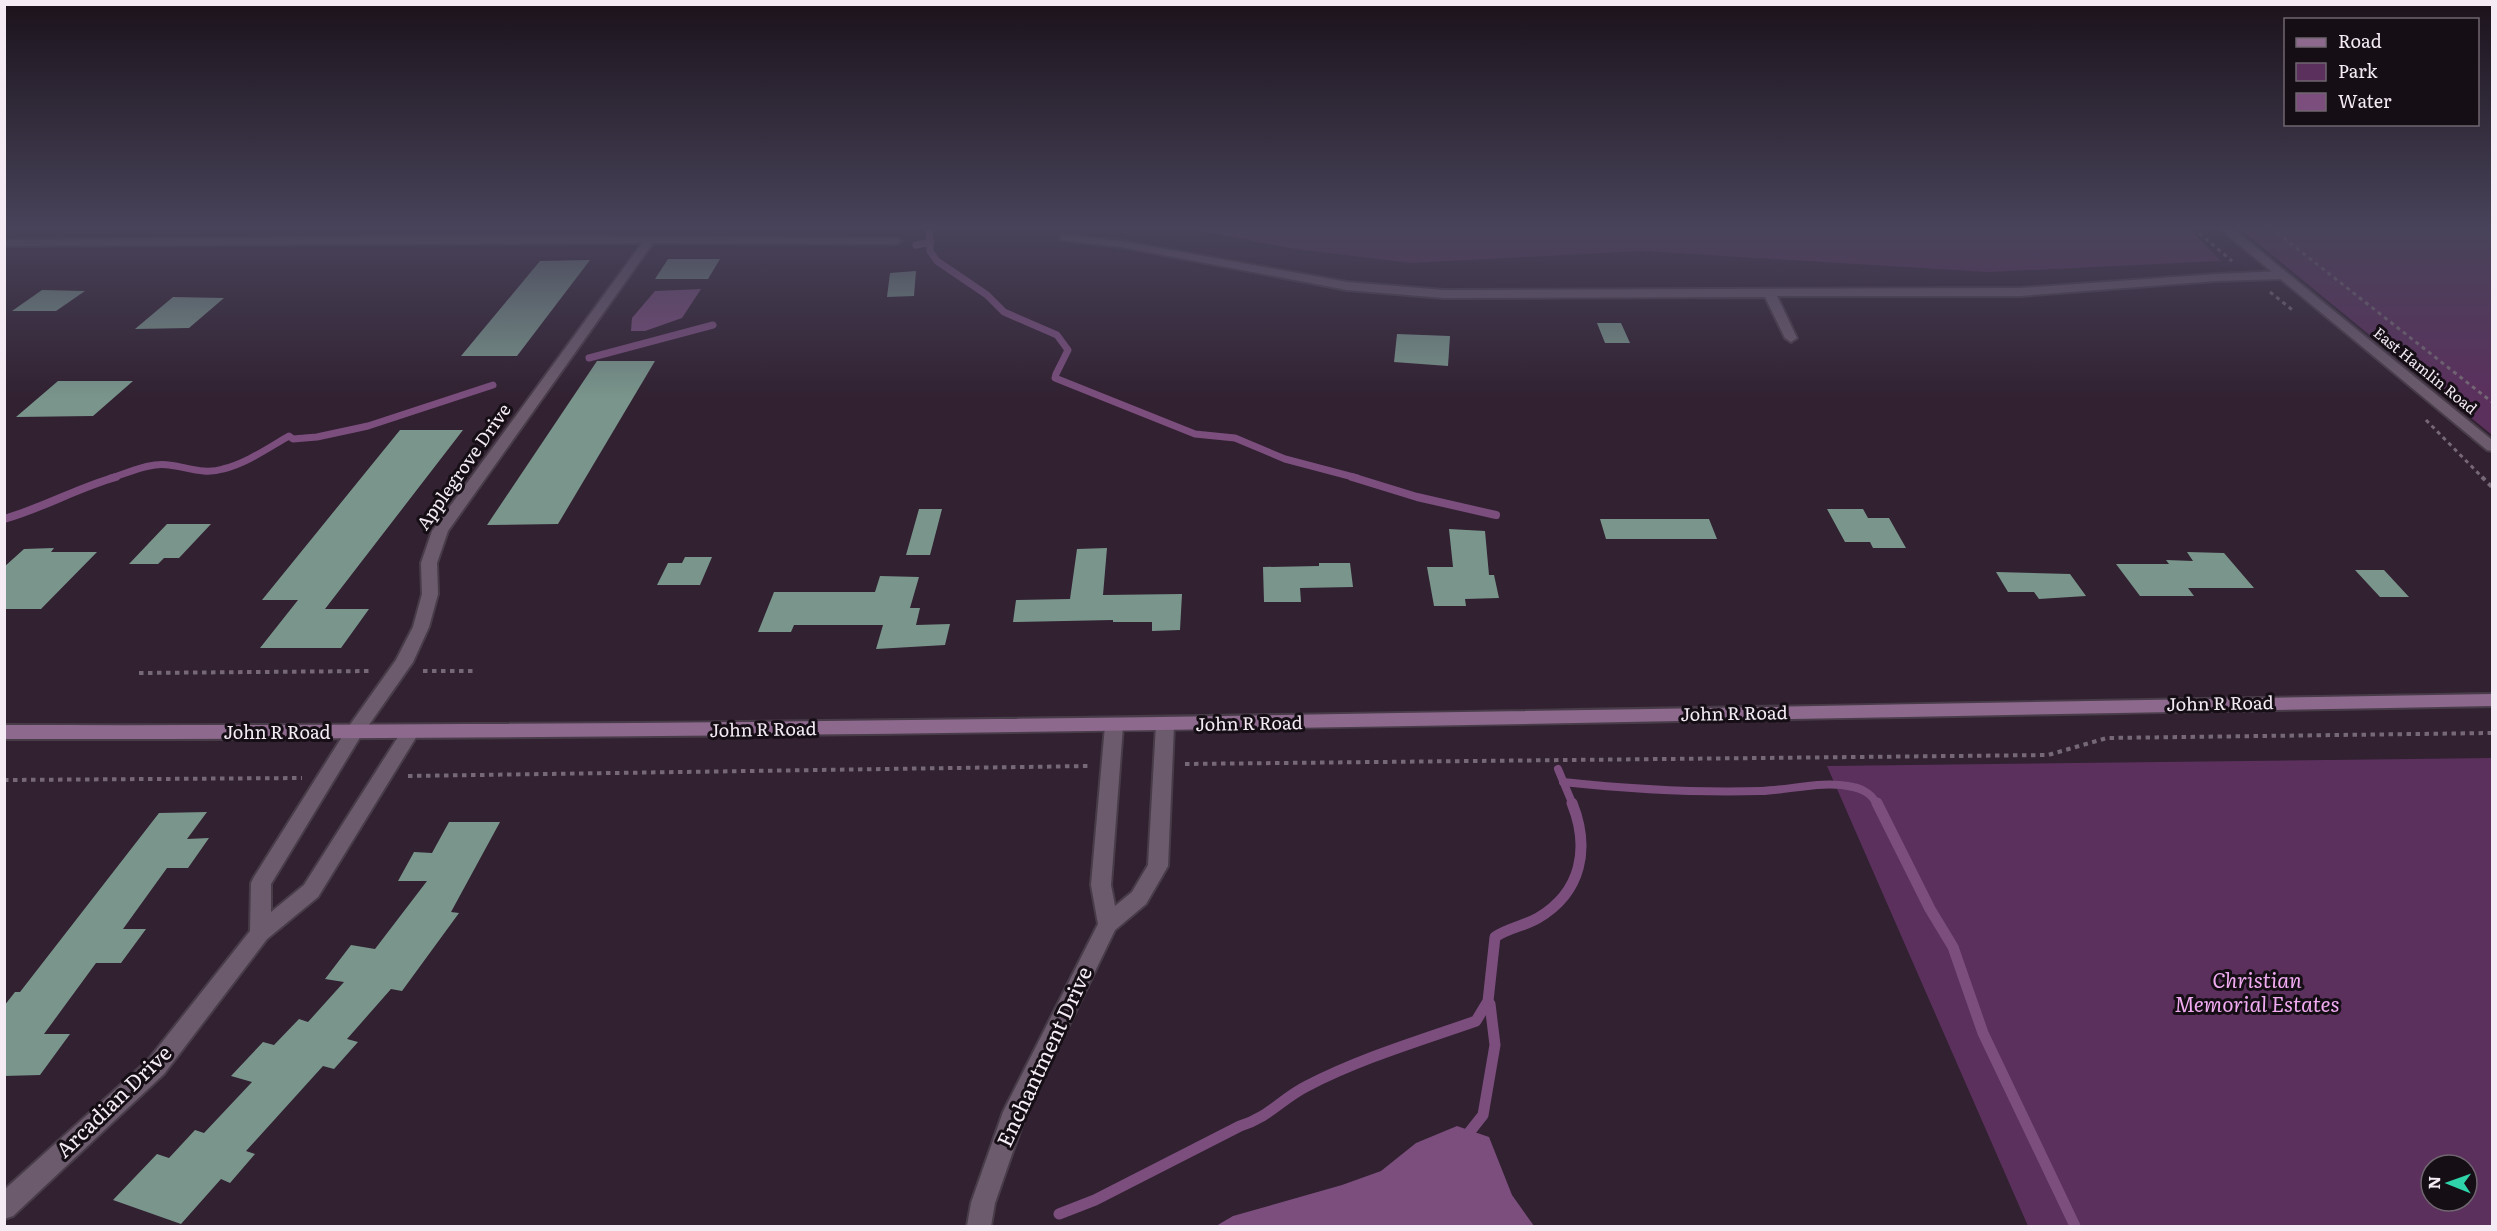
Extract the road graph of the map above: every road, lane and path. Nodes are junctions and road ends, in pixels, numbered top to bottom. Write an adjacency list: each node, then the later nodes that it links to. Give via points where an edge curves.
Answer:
1 (617, 285): 14 (street, Applegrove Drive, via 440,531 429,562 429,594 422,627)
2 (1359, 285): 7 (street, via 1493,295)
3 (2103, 285): 7 (street, via 2037,291)
4 (2295, 285): 12 (street, East Hamlin Road)
5 (2344, 285): 10 (path)
6 (2264, 288): 8 (path)
7 (1769, 293): 9 (street)
8 (2296, 312)
9 (1791, 338)
10 (2493, 402)
11 (2421, 415): 13 (path)
12 (2493, 447)
13 (2493, 487)
14 (398, 671): 15 (path); 16 (path); 22 (street, Applegrove Drive)
15 (476, 671)
16 (139, 673)
17 (2493, 700): 18 (main road, John R Road)
18 (1165, 725): 19 (main road, John R Road); 24 (street, Enchantment Drive)
19 (1114, 726): 23 (main road, John R Road); 25 (street)
20 (4, 732): 22 (main road, John R Road)
21 (2493, 733): 24 (path, via 2107,738 2048,755)
22 (353, 734): 23 (main road, John R Road); 27 (street)
23 (409, 734): 26 (street, Arcadian Drive)
24 (1163, 764): 29 (street, Enchantment Drive, via 1158,866 1139,898)
25 (1110, 766): 26 (path); 29 (street, via 1101,885)
26 (382, 776): 30 (street, Arcadian Drive, via 311,891)
27 (326, 778): 28 (path); 30 (street, via 261,883)
28 (4, 780)
29 (1108, 924): 32 (street, Enchantment Drive, via 1015,1112 983,1203)
30 (260, 933): 31 (street, Arcadian Drive, via 156,1066)
31 (4, 1207)
32 (979, 1227)

